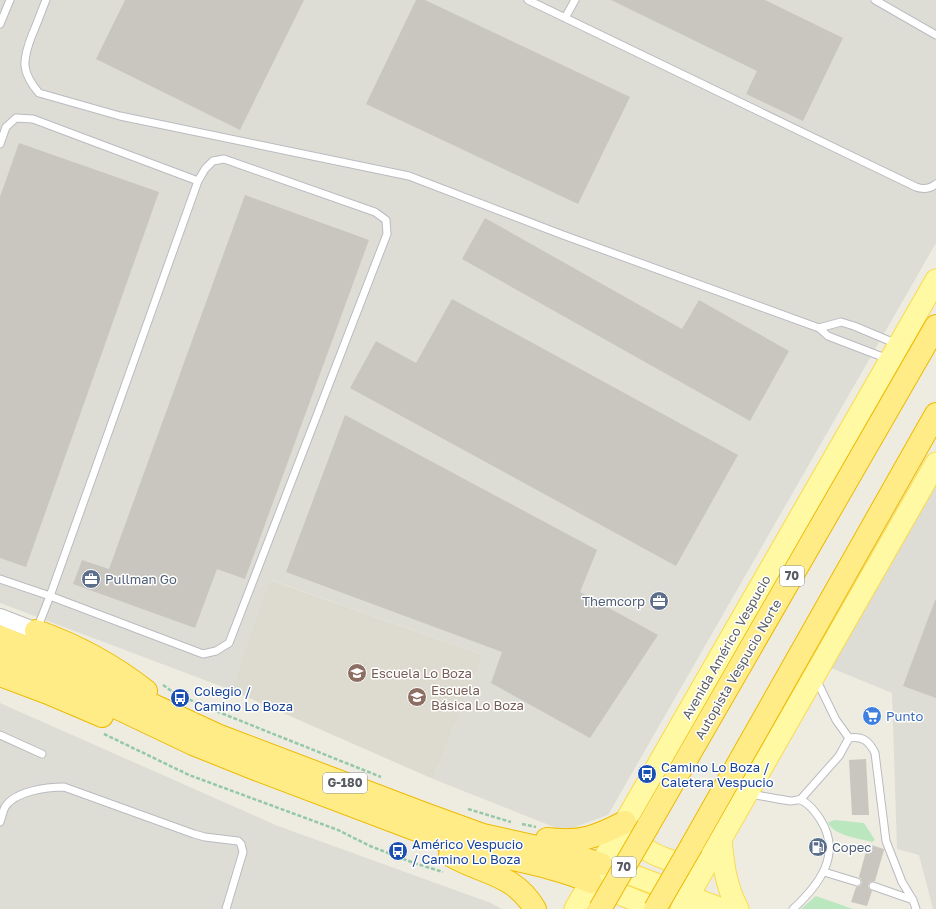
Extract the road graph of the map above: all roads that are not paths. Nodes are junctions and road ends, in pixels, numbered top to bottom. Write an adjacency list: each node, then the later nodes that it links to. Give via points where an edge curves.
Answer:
1 (10, 0): 7 (lane)
2 (46, 0): 14 (lane, via 25,52 24,65 31,84 39,93 120,116 409,176)
3 (528, 0): 6 (lane)
4 (575, 0): 6 (lane)
5 (875, 0): 8 (lane)
6 (565, 18): 11 (lane, via 916,187 924,189)
7 (0, 24)
8 (936, 35)
9 (0, 144): 10 (lane, via 6,127 16,118 33,119)
10 (198, 181): 19 (lane); 19 (lane, via 213,161 224,159 375,212 386,220 387,234 229,643 216,651 203,654)
11 (936, 184)
12 (936, 280): 15 (main road, Avenida Américo Vespucio)
13 (936, 326): 48 (highway, Autopista Vespucio Norte / 70, bridge)
14 (819, 328): 15 (lane, via 828,336); 15 (lane, via 840,322 854,326)
15 (894, 352): 34 (main road, Avenida Américo Vespucio)
16 (936, 414): 49 (highway, bridge)
17 (936, 463): 25 (main road)
18 (0, 579): 19 (lane)
19 (50, 596): 21 (lane)
20 (0, 618): 21 (street)
21 (36, 631): 26 (highway, via 72,645 109,664)
22 (0, 637): 26 (highway)
23 (0, 656): 27 (highway, via 112,704)
24 (0, 675): 27 (highway, via 129,727)
25 (815, 675): 29 (lane, via 836,720); 31 (main road)
26 (191, 723): 36 (highway, G-180, via 234,742 468,830)
27 (171, 734): 35 (highway, G-180)
28 (0, 735): 30 (lane)
29 (849, 738): 32 (lane, via 839,756); 43 (lane, via 865,739 875,753 886,841 902,882)
30 (42, 754)
31 (746, 794): 32 (lane); 37 (main road)
32 (800, 800): 39 (lane, via 817,814 827,834 829,854)
33 (0, 822): 45 (lane, via 6,806 17,797 49,787 64,787 194,834 238,841 243,852)
34 (626, 822): 36 (highway, via 591,838); 38 (main road, via 640,844 667,860 684,864); 40 (main road, Avenida Américo Vespucio)
35 (422, 832): 40 (highway, G-180, via 490,855 572,874); 46 (highway, via 431,842 455,858 505,879 525,896)
36 (501, 839): 40 (highway, G-180, via 572,855)
37 (721, 839): 38 (main road); 51 (main road, via 727,881)
38 (707, 862): 44 (main road)
39 (824, 872): 41 (lane); 52 (lane)
40 (596, 873): 44 (main road, G-180); 47 (main road, Avenida Américo Vespucio); 49 (main road, G-180)
41 (857, 882)
42 (873, 886): 43 (lane)
43 (913, 900): 53 (lane)
44 (684, 903): 50 (main road, G-180)
45 (226, 909)
46 (535, 909)
47 (575, 909)
48 (600, 909)
49 (656, 909)
50 (722, 909)
51 (738, 909)
52 (793, 909)
53 (916, 909)

